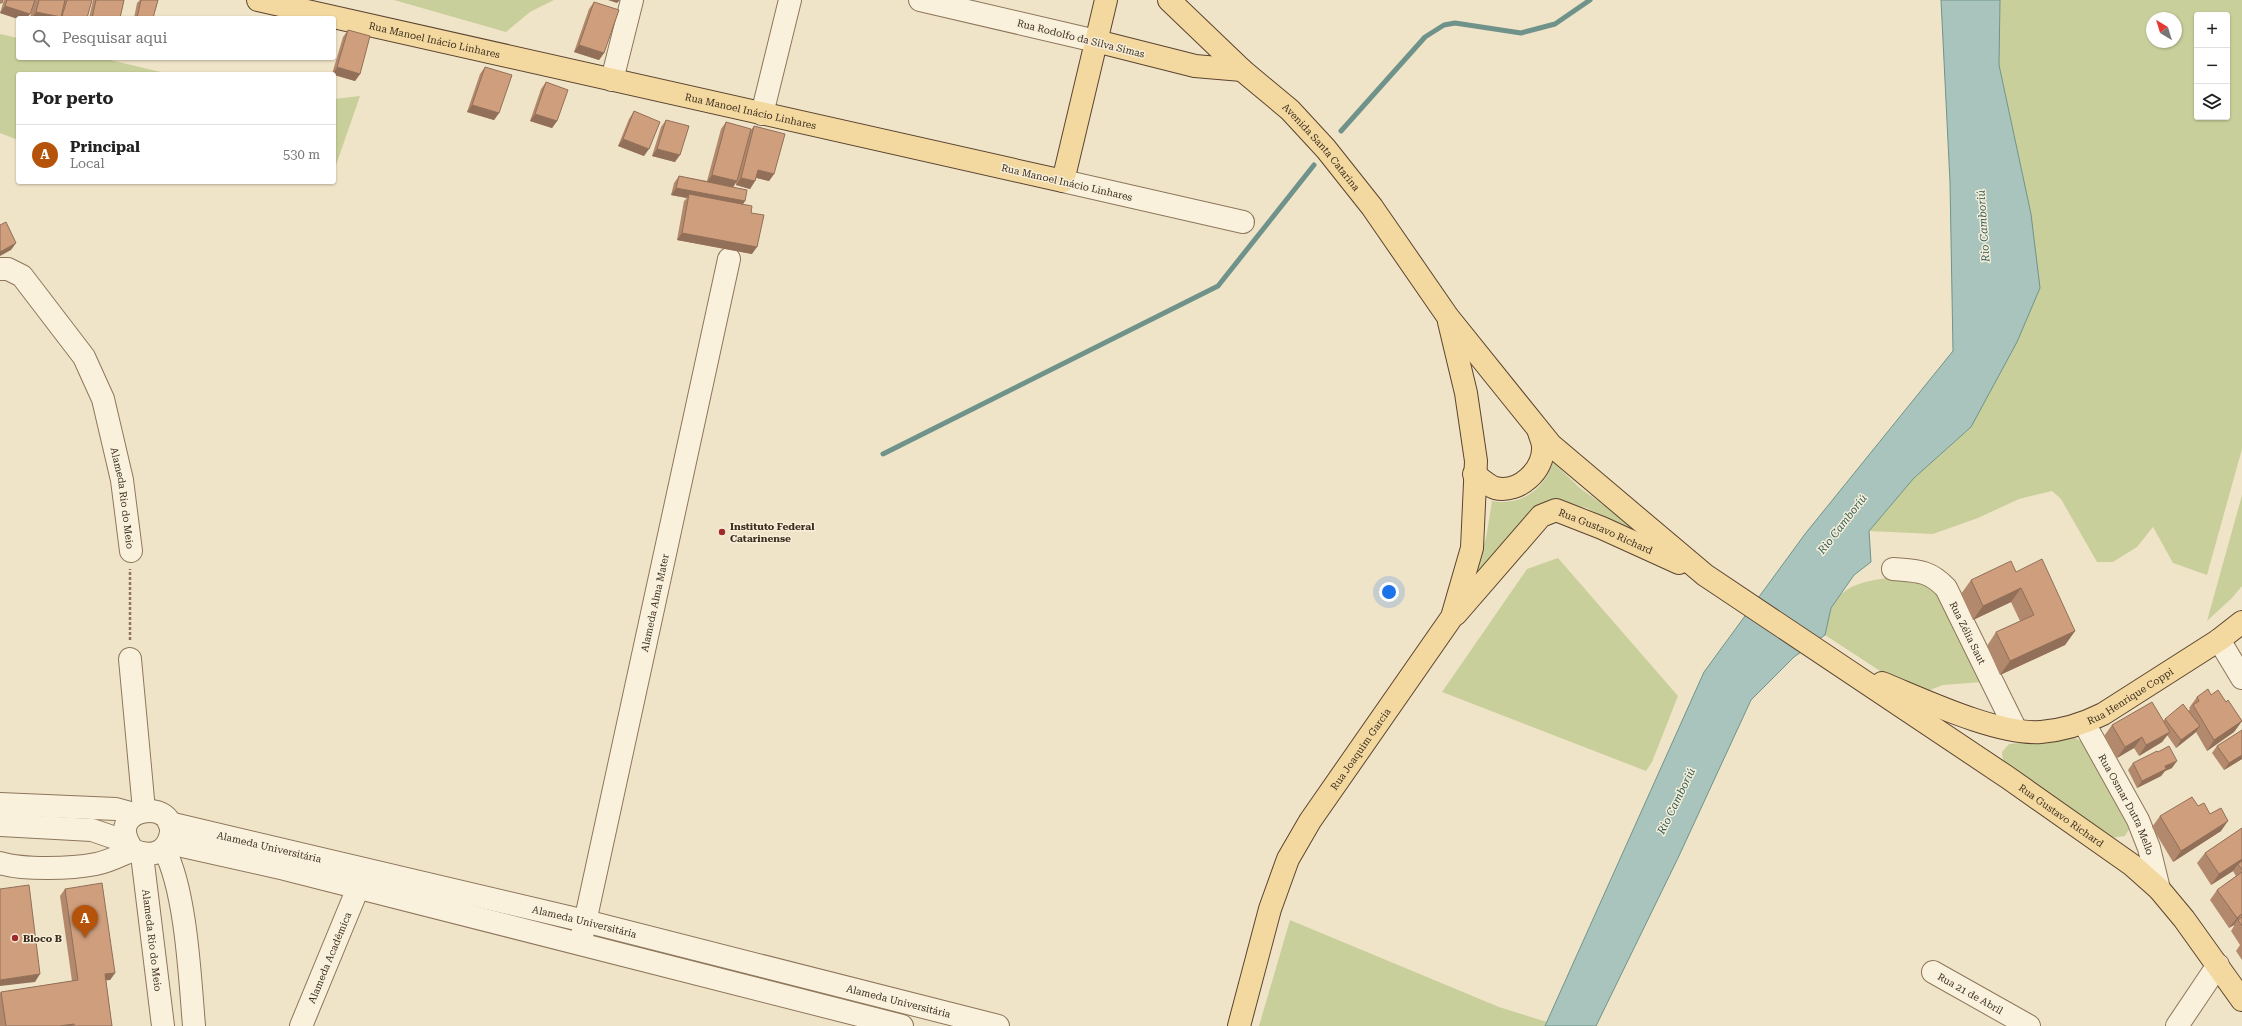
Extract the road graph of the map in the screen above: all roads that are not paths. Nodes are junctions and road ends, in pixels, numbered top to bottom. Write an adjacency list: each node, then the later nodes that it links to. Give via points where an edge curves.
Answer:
1 (258, 0): 7 (main road, Rua Manoel Inácio Linhares)
2 (632, 0): 11 (street)
3 (790, 0): 12 (street)
4 (920, 0): 9 (street, Rua Rodolfo da Silva Simas)
5 (1106, 0): 9 (main road)
6 (1169, 0): 10 (main road, Avenida Santa Catarina)
7 (329, 16)
8 (336, 18): 11 (main road, Rua Manoel Inácio Linhares)
9 (1096, 41): 10 (main road, Rua Rodolfo da Silva Simas, via 1195,66); 13 (main road)
10 (1242, 70): 17 (main road, Avenida Santa Catarina, via 1290,110 1326,148 1372,207)
11 (612, 80): 12 (main road, Rua Manoel Inácio Linhares)
12 (762, 114): 13 (main road, Rua Manoel Inácio Linhares)
13 (1063, 182): 14 (street, Rua Manoel Inácio Linhares)
14 (1243, 222)
15 (729, 259): 39 (street, Alameda Alma Mater)
16 (4, 269): 20 (street, Alameda Rio do Meio, via 22,276 84,357 103,399 122,480)
17 (1448, 317): 18 (main road, Avenida Santa Catarina); 19 (main road, Avenida Santa Catarina, via 1466,393 1476,461)
18 (1539, 432): 19 (main road, via 1543,447 1536,469 1530,478 1519,485 1494,488); 22 (main road, Rua Gustavo Richard, via 1566,459)
19 (1474, 474): 23 (main road, Rua Joaquim Garcia, via 1472,548)
20 (131, 551)
21 (1893, 569): 30 (street, Rua Zélia Saut, via 1921,572 1936,577 1946,588)
22 (1705, 576): 23 (main road, Rua Gustavo Richard, via 1602,528 1556,510 1541,516); 27 (main road, Rua Gustavo Richard)
23 (1452, 617): 50 (main road, Rua Joaquim Garcia, via 1310,821 1288,859 1270,909)
24 (2242, 622): 25 (main road, Rua Henrique Coppi)
25 (2219, 640): 28 (street); 29 (main road, Rua Henrique Coppi, via 2132,696)
26 (130, 659): 32 (street)
27 (1837, 664): 30 (main road, Rua Gustavo Richard, via 1960,714); 38 (main road, Rua Gustavo Richard, via 2122,857)
28 (2242, 678)
29 (2084, 723): 30 (main road, Rua Henrique Coppi, via 2040,732); 38 (street, Rua Osmar Dutra Mello, via 2138,820 2149,848)
30 (2010, 729)
31 (0, 804): 32 (street)
32 (139, 812): 34 (street, via 154,810 163,815); 35 (street, via 128,822 125,832)
33 (0, 825): 35 (street, via 92,830)
34 (167, 838): 35 (street, via 152,855); 37 (street, Alameda Universitária); 39 (street, Alameda Universitária); 46 (street, via 183,923)
35 (134, 849): 36 (street, via 90,865 9,866); 45 (street, Alameda Rio do Meio)
36 (0, 863)
37 (358, 888): 40 (street, Alameda Universitária); 47 (street, Alameda Acadêmica, via 313,1001)
38 (2159, 889): 41 (main road, Rua Gustavo Richard)
39 (585, 921): 40 (street, Alameda Alma Mater); 49 (street, Alameda Universitária)
40 (580, 945): 48 (street, Alameda Universitária)
41 (2218, 965): 43 (main road, Rua Gustavo Richard); 52 (street)
42 (1934, 972): 44 (street, Rua 21 de Abril)
43 (2242, 1000)
44 (2001, 1019): 51 (street, Rua 21 de Abril)
45 (163, 1026)
46 (194, 1026)
47 (300, 1026)
48 (902, 1026)
49 (998, 1026)
50 (1239, 1026)
51 (2029, 1026)
52 (2177, 1026)

